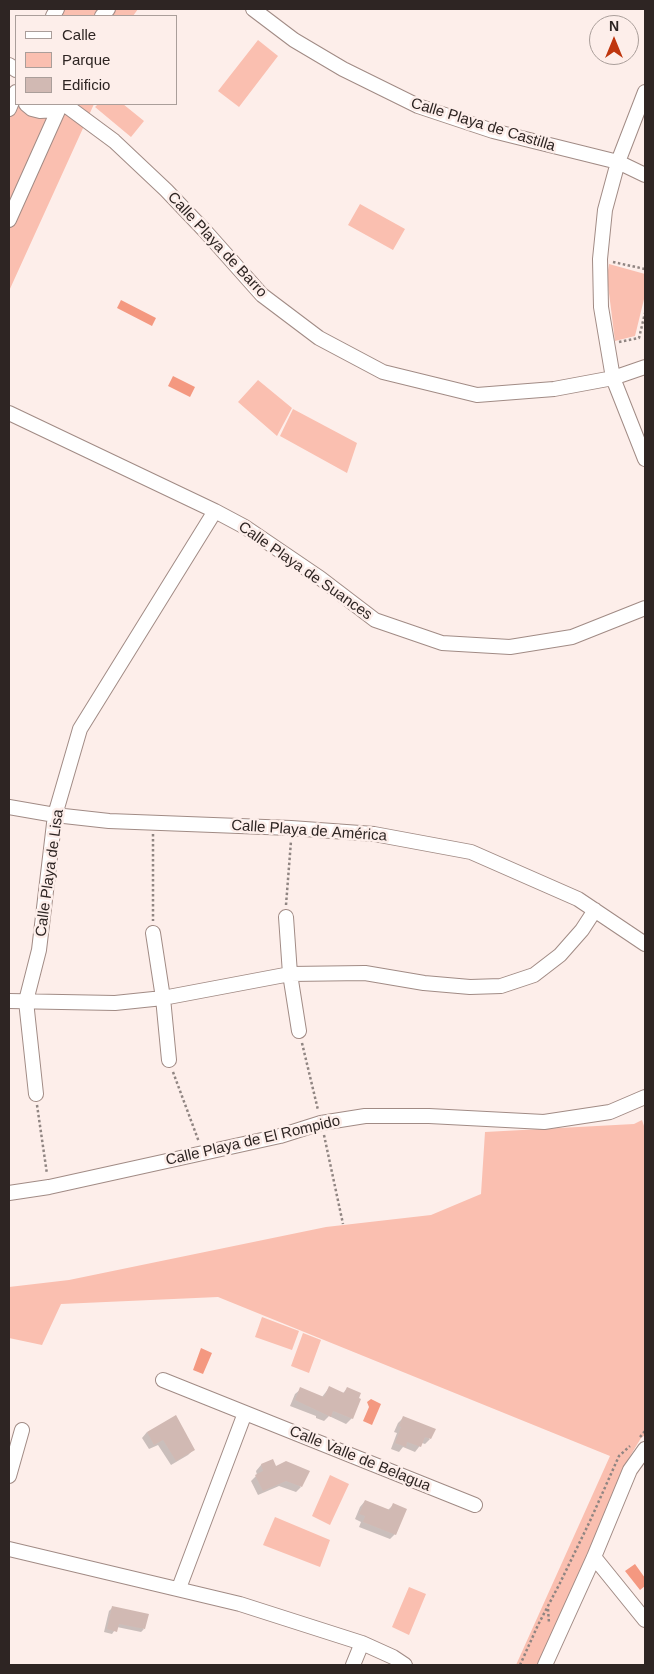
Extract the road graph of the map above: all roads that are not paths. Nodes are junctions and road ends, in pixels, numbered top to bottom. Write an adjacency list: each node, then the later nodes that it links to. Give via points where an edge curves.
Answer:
1 (253, 9): 7 (street, Calle Playa de Castilla, via 294,40 343,69 418,106 493,131)
2 (645, 92): 7 (street)
3 (15, 94): 6 (street)
4 (27, 105): 5 (street, via 40,111)
5 (61, 106): 9 (street); 11 (street, Calle Playa de Barro, via 114,141 166,190 262,295 319,338 383,372 477,395 554,389)
6 (9, 109)
7 (618, 162): 8 (street, Calle Playa de Castilla); 11 (street, via 605,210 600,259 601,307)
8 (645, 176)
9 (9, 220)
10 (645, 367): 11 (street, Calle Playa de Barro)
11 (613, 378): 13 (street)
12 (9, 413): 14 (street, Calle Playa de Suances)
13 (645, 458)
14 (215, 511): 15 (street, Calle Playa de Suances, via 245,527 320,578 375,620 442,643 518,646 572,636); 17 (street, Calle Playa de Lisa, via 80,729)
15 (645, 608)
16 (9, 807): 17 (street, Calle Playa de América)
17 (56, 815): 18 (street, Calle Playa de América, via 110,821 374,834 471,852); 25 (street, Calle Playa de Lisa, via 39,950)
18 (596, 910): 21 (street, Calle Playa de América); 22 (street, via 560,955 534,975 501,986 424,983 365,973)
19 (286, 917): 22 (street)
20 (153, 933): 23 (street)
21 (645, 944)
22 (290, 974): 23 (street); 26 (street)
23 (163, 998): 25 (street, via 115,1003); 27 (street)
24 (9, 1000): 25 (street)
25 (26, 1001): 28 (street, Calle Playa de Lisa)
26 (299, 1031)
27 (169, 1060)
28 (36, 1094)
29 (645, 1097): 30 (street, Calle Playa de El Rompido, via 610,1112 544,1122 365,1116 321,1123 280,1136 49,1187)
30 (9, 1193)
31 (163, 1380): 32 (street, Calle Valle de Belagua)
32 (245, 1413): 36 (street, Calle Valle de Belagua); 39 (street)
33 (22, 1430): 35 (street)
34 (645, 1449): 38 (street, via 630,1470)
35 (9, 1476)
36 (475, 1505)
37 (9, 1550): 39 (street)
38 (594, 1557): 40 (street); 44 (street)
39 (180, 1588): 41 (street)
40 (645, 1620)
41 (362, 1643): 42 (street); 43 (street)
42 (353, 1665)
43 (405, 1665)
44 (545, 1665)

